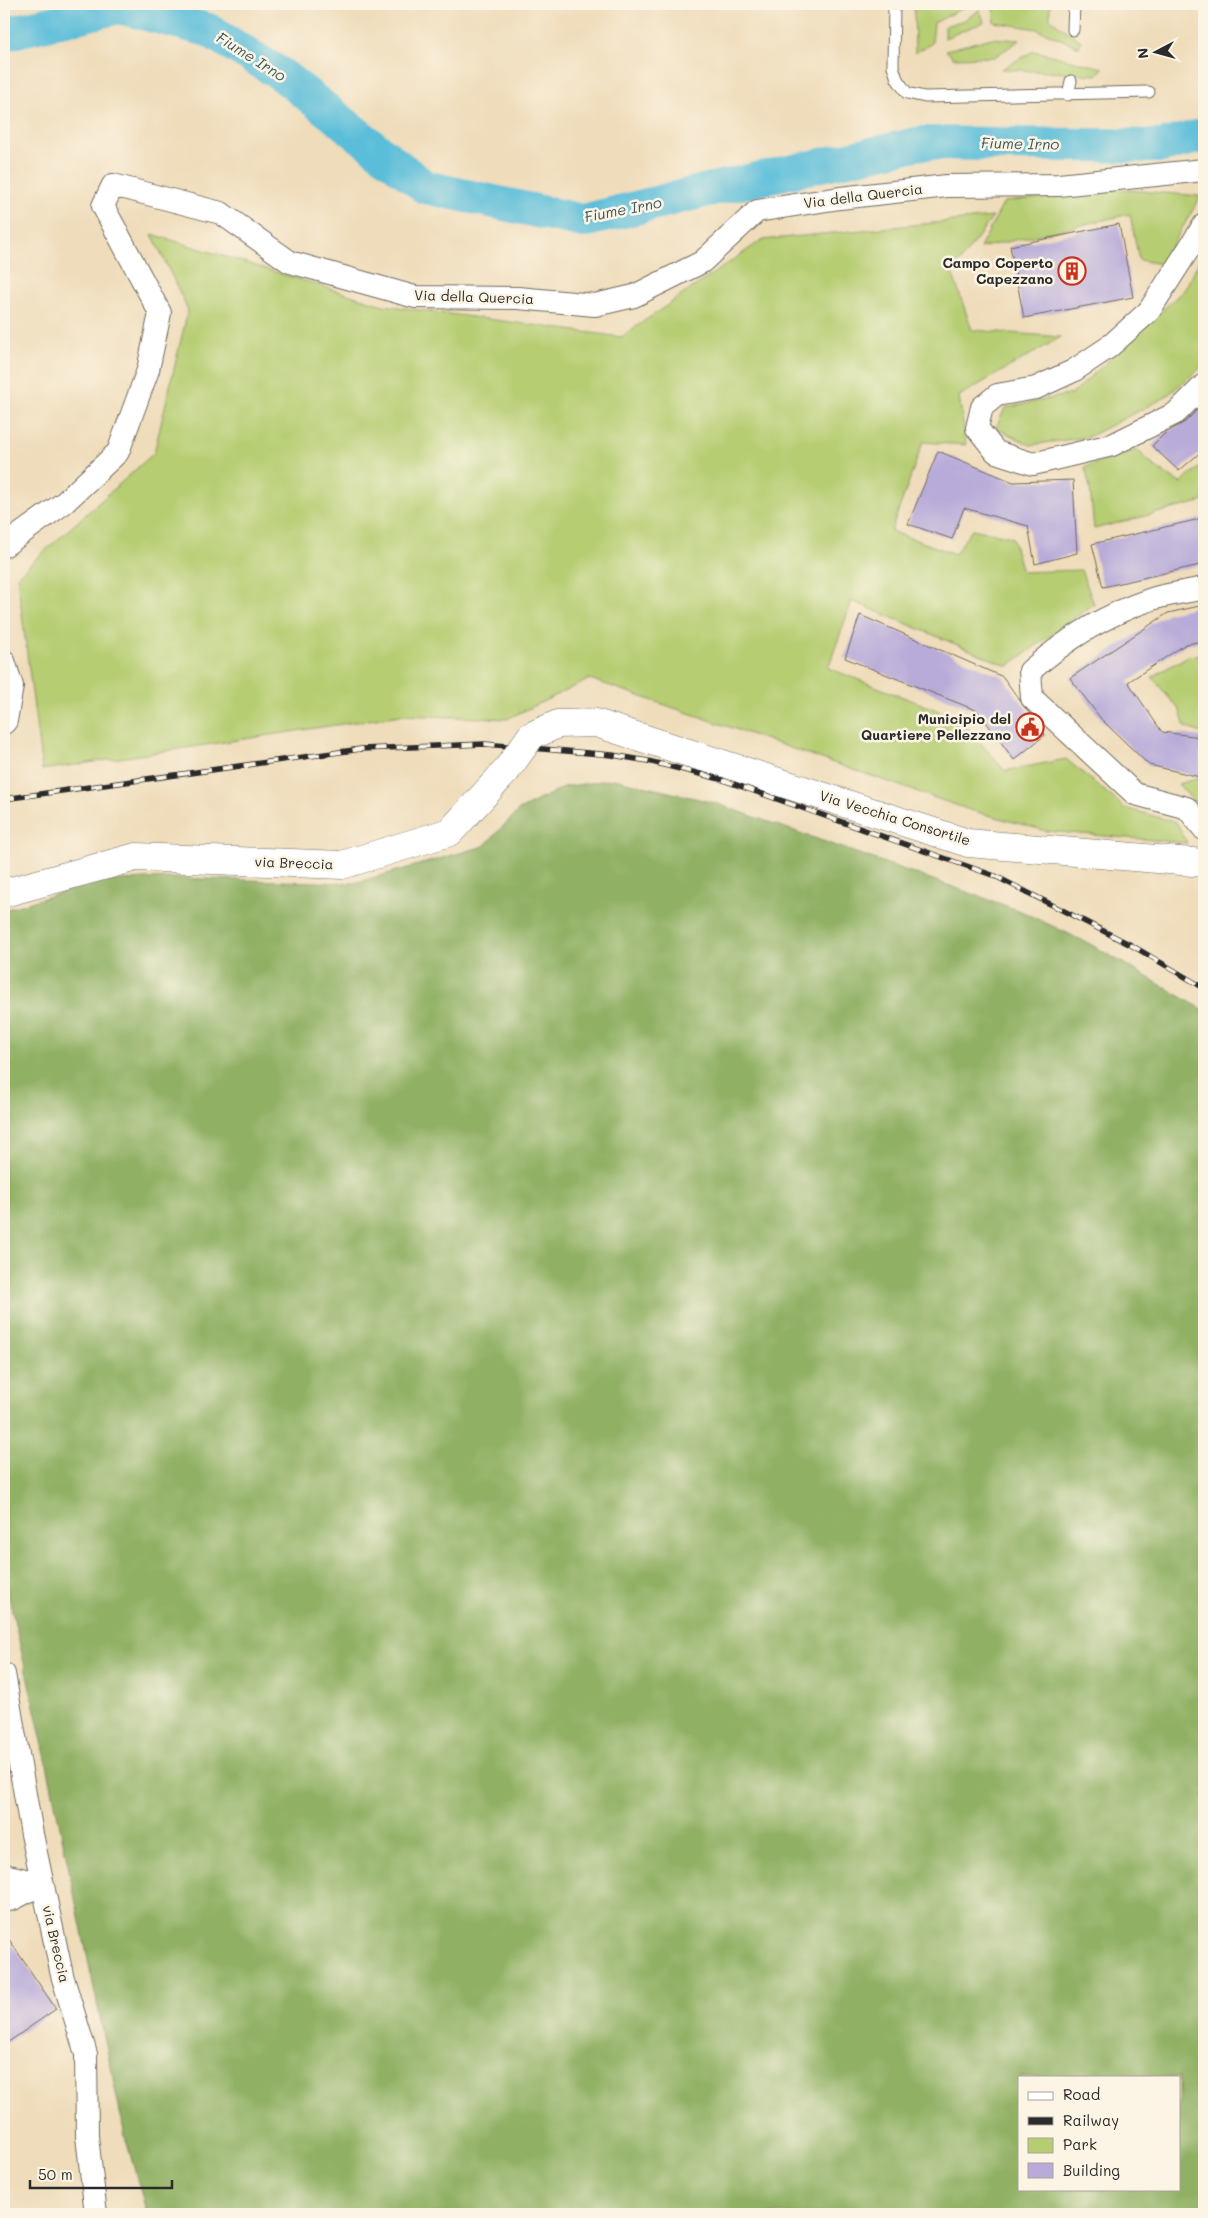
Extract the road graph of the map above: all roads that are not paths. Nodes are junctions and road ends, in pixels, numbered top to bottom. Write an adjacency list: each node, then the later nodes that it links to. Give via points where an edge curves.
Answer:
1 (894, 4): 6 (lane, via 894,66 897,79 907,93 925,97)
2 (1074, 4): 3 (lane)
3 (1073, 30)
4 (1071, 81): 6 (lane)
5 (1150, 92): 6 (lane)
6 (1068, 95)
7 (1204, 170): 10 (street, Via della Quercia, via 1059,185 947,186 756,211 702,262 634,296 595,305 518,298 415,297 290,262 221,212 113,185 103,206 160,313 148,370 118,452 65,502)
8 (1204, 225): 9 (street, via 1149,311 1109,347 1073,371 1036,388 997,395 982,407 977,428 996,452 1033,464 1112,445 1176,413)
9 (1204, 385)
10 (4, 546)
11 (1204, 588): 15 (street, via 1152,599 1103,620 1050,653 1030,671 1032,698 1135,794 1187,808)
12 (4, 661): 13 (street, via 12,686)
13 (4, 722)
14 (596, 724): 16 (street, Via Vecchia Consortile, via 968,843); 17 (street, via Breccia, bridge, via 558,724 530,736 506,771 450,832 342,865 136,857)
15 (1204, 828)
16 (1204, 863)
17 (4, 893)
18 (4, 1674): 20 (street, via Breccia)
19 (4, 1875): 20 (street)
20 (42, 1884): 21 (street); 22 (street, via Breccia, via 62,1975 86,2054 88,2136)
21 (4, 1902)
22 (96, 2214)

